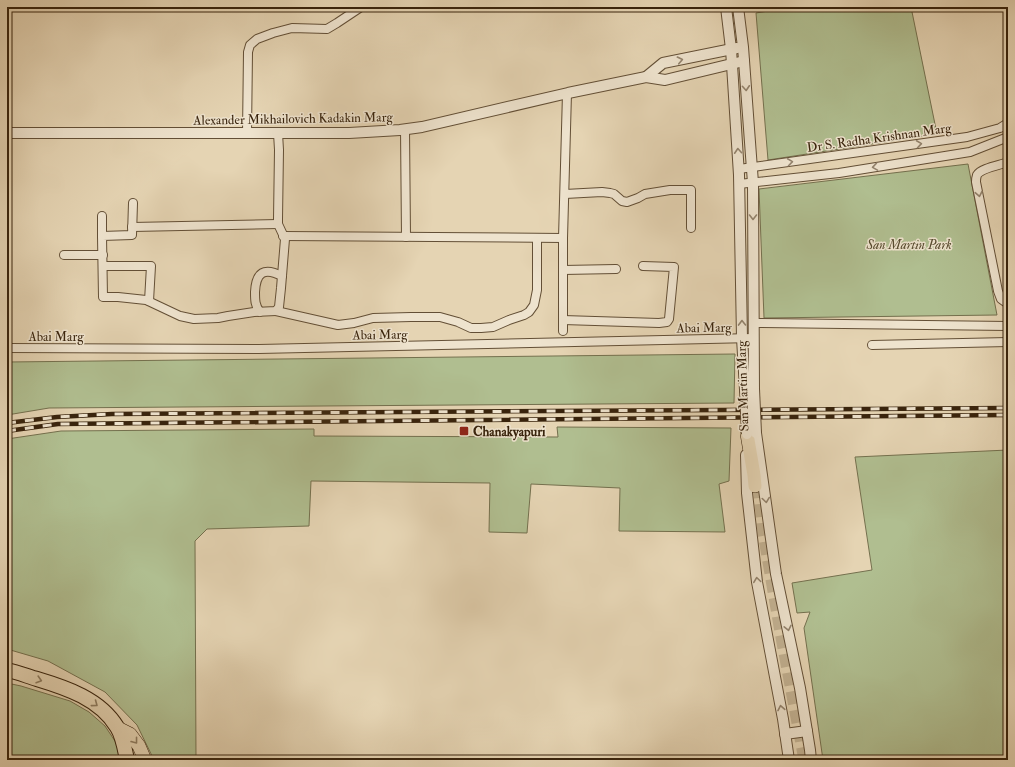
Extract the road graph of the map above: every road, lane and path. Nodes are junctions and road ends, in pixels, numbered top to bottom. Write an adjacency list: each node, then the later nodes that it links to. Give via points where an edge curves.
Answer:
1 (361, 7): 13 (street, via 327,29 292,28 257,39 250,45)
2 (726, 7): 5 (street, San Martin Marg)
3 (738, 7): 4 (street, San Martin Marg)
4 (743, 47): 5 (street); 6 (street, San Martin Marg)
5 (731, 49): 7 (street, San Martin Marg); 8 (street, one-way to 5, via 663,63)
6 (744, 61): 7 (street); 19 (street, San Martin Marg, one-way to 19)
7 (732, 63): 8 (street, via 665,80); 20 (street, San Martin Marg, one-way to 7)
8 (646, 77): 9 (street, Alexander Mikhailovich Kadakin Marg)
9 (567, 93): 11 (street, Alexander Mikhailovich Kadakin Marg); 23 (street)
10 (1008, 123): 15 (street, Dr S. Radha Krishnan Marg, via 1000,128)
11 (405, 129): 14 (street, Alexander Mikhailovich Kadakin Marg, via 349,133); 31 (street)
12 (7, 133): 13 (street, Alexander Mikhailovich Kadakin Marg)
13 (247, 133): 14 (street, Alexander Mikhailovich Kadakin Marg)
14 (278, 133): 26 (street)
15 (967, 137): 17 (street); 19 (street, Dr S. Radha Krishnan Marg, one-way to 15)
16 (1008, 139): 17 (street)
17 (970, 152): 22 (street, one-way to 22)
18 (1008, 162): 42 (street, one-way to 42, via 982,171 976,177 998,291 1001,299)
19 (752, 168): 20 (street, Dr S. Radha Krishnan Marg); 22 (street, San Martin Marg)
20 (739, 169): 21 (street, San Martin Marg)
21 (740, 184): 22 (street); 49 (street, San Martin Marg, one-way to 21)
22 (753, 184): 46 (street, San Martin Marg, one-way to 46)
23 (564, 194): 28 (street, via 610,193 627,202 645,194 691,190); 33 (street)
24 (133, 203): 27 (street)
25 (102, 216): 29 (street)
26 (278, 224): 27 (street); 30 (street)
27 (132, 227): 29 (street, via 132,235)
28 (691, 228)
29 (102, 236): 35 (street)
30 (283, 236): 31 (street); 40 (street)
31 (406, 237): 32 (street)
32 (537, 238): 33 (street); 43 (street, via 537,290 534,305 524,315 493,327 472,328 440,317 373,318 338,325)
33 (563, 238): 39 (street)
34 (64, 255): 35 (street)
35 (103, 255): 36 (street)
36 (103, 266): 41 (street, via 103,297); 41 (street, via 151,266)
37 (643, 266): 45 (street, via 674,267 667,322)
38 (616, 268): 39 (street)
39 (563, 270): 45 (street)
40 (282, 276): 43 (street); 44 (street, via 269,272 259,275 255,300)
41 (149, 301): 44 (street, via 180,316 194,319)
42 (1008, 304)
43 (276, 311): 44 (street)
44 (260, 312)
45 (563, 320): 48 (street)
46 (754, 323): 47 (street); 50 (street, San Martin Marg)
47 (1008, 326)
48 (563, 331)
49 (742, 338): 50 (street, Abai Marg); 53 (street, Abai Marg, via 259,349); 54 (street, San Martin Marg)
50 (754, 338): 54 (street, San Martin Marg)
51 (1008, 342): 52 (street)
52 (872, 345)
53 (7, 348)
54 (749, 389): 55 (street, San Martin Marg, bridge)
55 (752, 434): 56 (main road); 59 (street, San Martin Marg, one-way to 59); 60 (street, San Martin Marg, one-way to 55, via 757,582 747,493 746,472)
56 (757, 485)
57 (7, 670): 58 (highway, one-way to 58, via 81,695 108,715)
58 (118, 728): 61 (highway); 62 (main road, one-way to 62, via 130,734)
59 (807, 731): 60 (street); 64 (street, San Martin Marg)
60 (785, 734): 63 (street, San Martin Marg)
61 (127, 760)
62 (145, 760)
63 (789, 760)
64 (811, 760)

